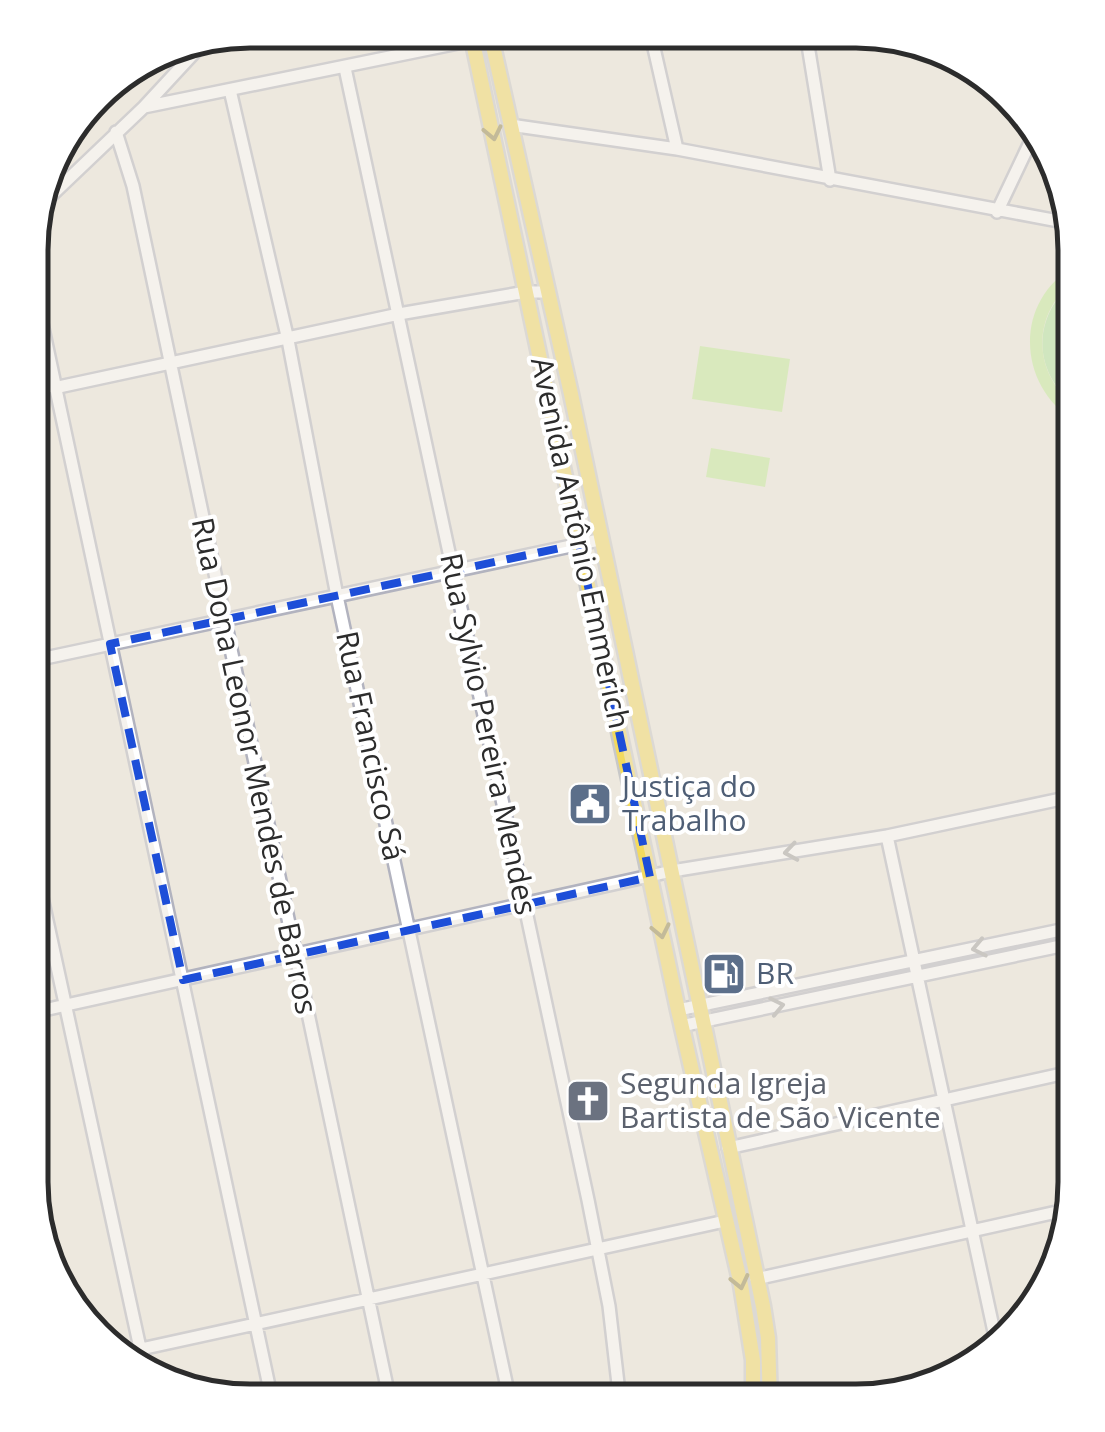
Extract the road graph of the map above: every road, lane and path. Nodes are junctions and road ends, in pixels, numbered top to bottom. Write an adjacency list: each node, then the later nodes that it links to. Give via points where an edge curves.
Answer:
1 (433, 48): 7 (street)
2 (475, 48): 18 (main road, Avenida Antônio Emmerich, one-way to 18)
3 (494, 48): 10 (main road, Avenida Antônio Emmerich)
4 (654, 48): 13 (street)
5 (808, 48): 14 (street)
6 (188, 57): 9 (street)
7 (345, 68): 8 (street); 20 (street, Rua Sylvio Pereira Mendes)
8 (230, 90): 9 (street); 21 (street, Rua Francisco Sá)
9 (144, 107): 11 (street)
10 (510, 125): 13 (street); 19 (main road, Avenida Antônio Emmerich)
11 (116, 132): 15 (street); 23 (street, Rua Dona Leonor Mendes de Barros)
12 (1028, 146): 16 (street)
13 (677, 149): 14 (street)
14 (830, 180): 16 (street)
15 (56, 191)
16 (997, 212): 17 (street)
17 (1056, 221)
18 (526, 292): 19 (street); 20 (street); 26 (main road, Avenida Antônio Emmerich)
19 (547, 292): 25 (main road, Avenida Antônio Emmerich)
20 (398, 314): 21 (street); 29 (street, Rua Sylvio Pereira Mendes)
21 (288, 340): 23 (street); 30 (street, Rua Francisco Sá)
22 (48, 358): 24 (street)
23 (168, 363): 24 (street); 31 (street, Rua Dona Leonor Mendes de Barros)
24 (54, 388): 32 (street)
25 (571, 394): 26 (main road); 27 (main road, Avenida Antônio Emmerich)
26 (550, 399): 28 (main road, Avenida Antônio Emmerich)
27 (600, 540): 28 (street); 36 (main road, Avenida Antônio Emmerich)
28 (579, 544): 29 (street); 37 (main road, Avenida Antônio Emmerich)
29 (453, 571): 30 (street); 38 (street, Rua Sylvio Pereira Mendes)
30 (337, 596): 31 (street); 40 (street, Rua Francisco Sá)
31 (224, 620): 32 (street); 43 (street, Rua Dona Leonor Mendes de Barros)
32 (110, 644): 33 (street); 46 (street)
33 (48, 658)
34 (1057, 800): 35 (street)
35 (887, 836): 36 (street, one-way to 36); 44 (street)
36 (672, 871): 37 (street); 47 (main road, Avenida Antônio Emmerich)
37 (650, 877): 38 (street); 50 (main road, Avenida Antônio Emmerich, one-way to 50)
38 (524, 906): 40 (street); 59 (street, Rua Sylvio Pereira Mendes)
39 (48, 929): 48 (street)
40 (409, 930): 43 (street); 60 (street, Rua Francisco Sá)
41 (1057, 931): 44 (street, one-way to 44)
42 (1057, 947): 45 (street)
43 (296, 956): 46 (street); 62 (street, Rua Dona Leonor Mendes de Barros)
44 (913, 962): 45 (street); 47 (street)
45 (916, 978): 51 (street, one-way to 45); 54 (street)
46 (183, 980): 48 (street); 63 (street)
47 (700, 1005): 50 (street); 51 (main road, Avenida Antônio Emmerich)
48 (64, 1006): 49 (street); 65 (street)
49 (48, 1009)
50 (678, 1010): 52 (main road, Avenida Antônio Emmerich)
51 (704, 1022): 52 (street); 55 (main road, Avenida Antônio Emmerich)
52 (682, 1026): 57 (main road, Avenida Antônio Emmerich)
53 (1057, 1074): 54 (street)
54 (942, 1100): 55 (street); 58 (street)
55 (728, 1148): 61 (main road, Avenida Antônio Emmerich)
56 (1055, 1212): 58 (street)
57 (725, 1221): 59 (street); 72 (main road, Avenida Antônio Emmerich, one-way to 72, via 748,1323)
58 (970, 1232): 61 (street); 64 (street)
59 (598, 1249): 60 (street); 71 (street, Rua Sylvio Pereira Mendes)
60 (482, 1273): 62 (street); 70 (street, Rua Francisco Sá)
61 (756, 1279): 73 (main road, Avenida Antônio Emmerich)
62 (368, 1297): 63 (street); 69 (street, Rua Dona Leonor Mendes de Barros)
63 (257, 1323): 65 (street); 68 (street)
64 (993, 1330)
65 (140, 1349): 66 (street); 67 (street)
66 (137, 1350)
67 (141, 1352)
68 (269, 1384)
69 (386, 1384)
70 (506, 1384)
71 (618, 1384)
72 (752, 1384)
73 (769, 1384)

